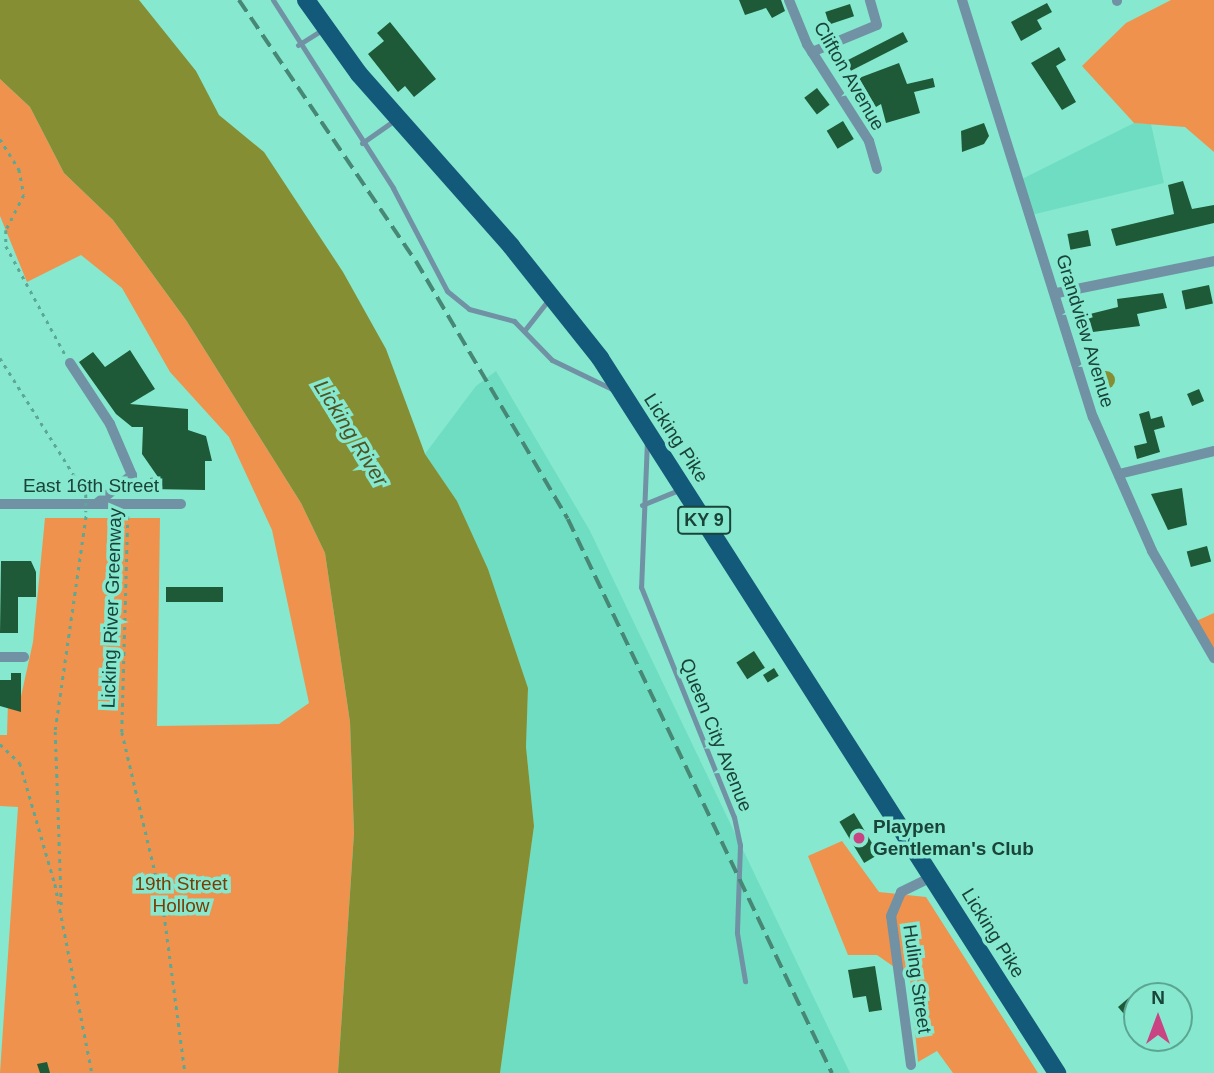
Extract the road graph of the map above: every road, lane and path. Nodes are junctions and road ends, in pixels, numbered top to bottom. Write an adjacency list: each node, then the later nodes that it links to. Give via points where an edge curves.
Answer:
1 (273, 0): 7 (lane)
2 (306, 0): 6 (main road, Licking Pike / KY 9)
3 (789, 0): 8 (street, Clifton Avenue)
4 (870, 0): 8 (street, via 877,25)
5 (962, 0): 14 (street, Grandview Avenue)
6 (325, 28): 7 (lane); 9 (main road, Licking Pike / KY 9)
7 (298, 45): 11 (lane)
8 (812, 52): 12 (street, Clifton Avenue, via 869,141)
9 (396, 119): 11 (lane); 15 (main road, Licking Pike / KY 9)
10 (0, 139): 18 (path, via 19,169 24,195 6,230 6,246)
11 (362, 143): 16 (lane, via 447,291 470,309 506,316)
12 (877, 169)
13 (1214, 261): 14 (street)
14 (1057, 293): 22 (street, Grandview Avenue, via 1093,417)
15 (551, 297): 16 (lane); 19 (main road, Licking Pike / KY 9)
16 (524, 331): 19 (lane, via 552,360)
17 (0, 358): 34 (path, Licking River Greenway, bridge, via 86,494 55,730)
18 (70, 363): 25 (street, via 110,424 132,475)
19 (622, 394): 20 (main road, Licking Pike / KY 9)
20 (648, 433): 23 (main road, Licking Pike / KY 9); 28 (lane, Queen City Avenue)
21 (1214, 451): 22 (street)
22 (1119, 474): 31 (street, Grandview Avenue, via 1152,551)
23 (684, 489): 28 (lane); 33 (main road, Licking Pike / KY 9)
24 (0, 503): 25 (street, East 16th Street)
25 (96, 504): 26 (street, East 16th Street)
26 (129, 504): 27 (street, East 16th Street); 38 (path, Licking River Greenway, via 122,732 163,905)
27 (181, 504)
28 (642, 505): 35 (lane, Queen City Avenue, via 641,587 739,838 737,933)
29 (0, 657): 30 (street)
30 (24, 657)
31 (1214, 658)
32 (0, 744): 34 (path, via 20,763)
33 (932, 877): 36 (street, Huling Street, via 901,892 891,916); 39 (main road, Licking Pike / KY 9)
34 (61, 905): 37 (path, via 75,1013)
35 (745, 982)
36 (911, 1065)
37 (92, 1073)
38 (185, 1073)
39 (1057, 1073)

